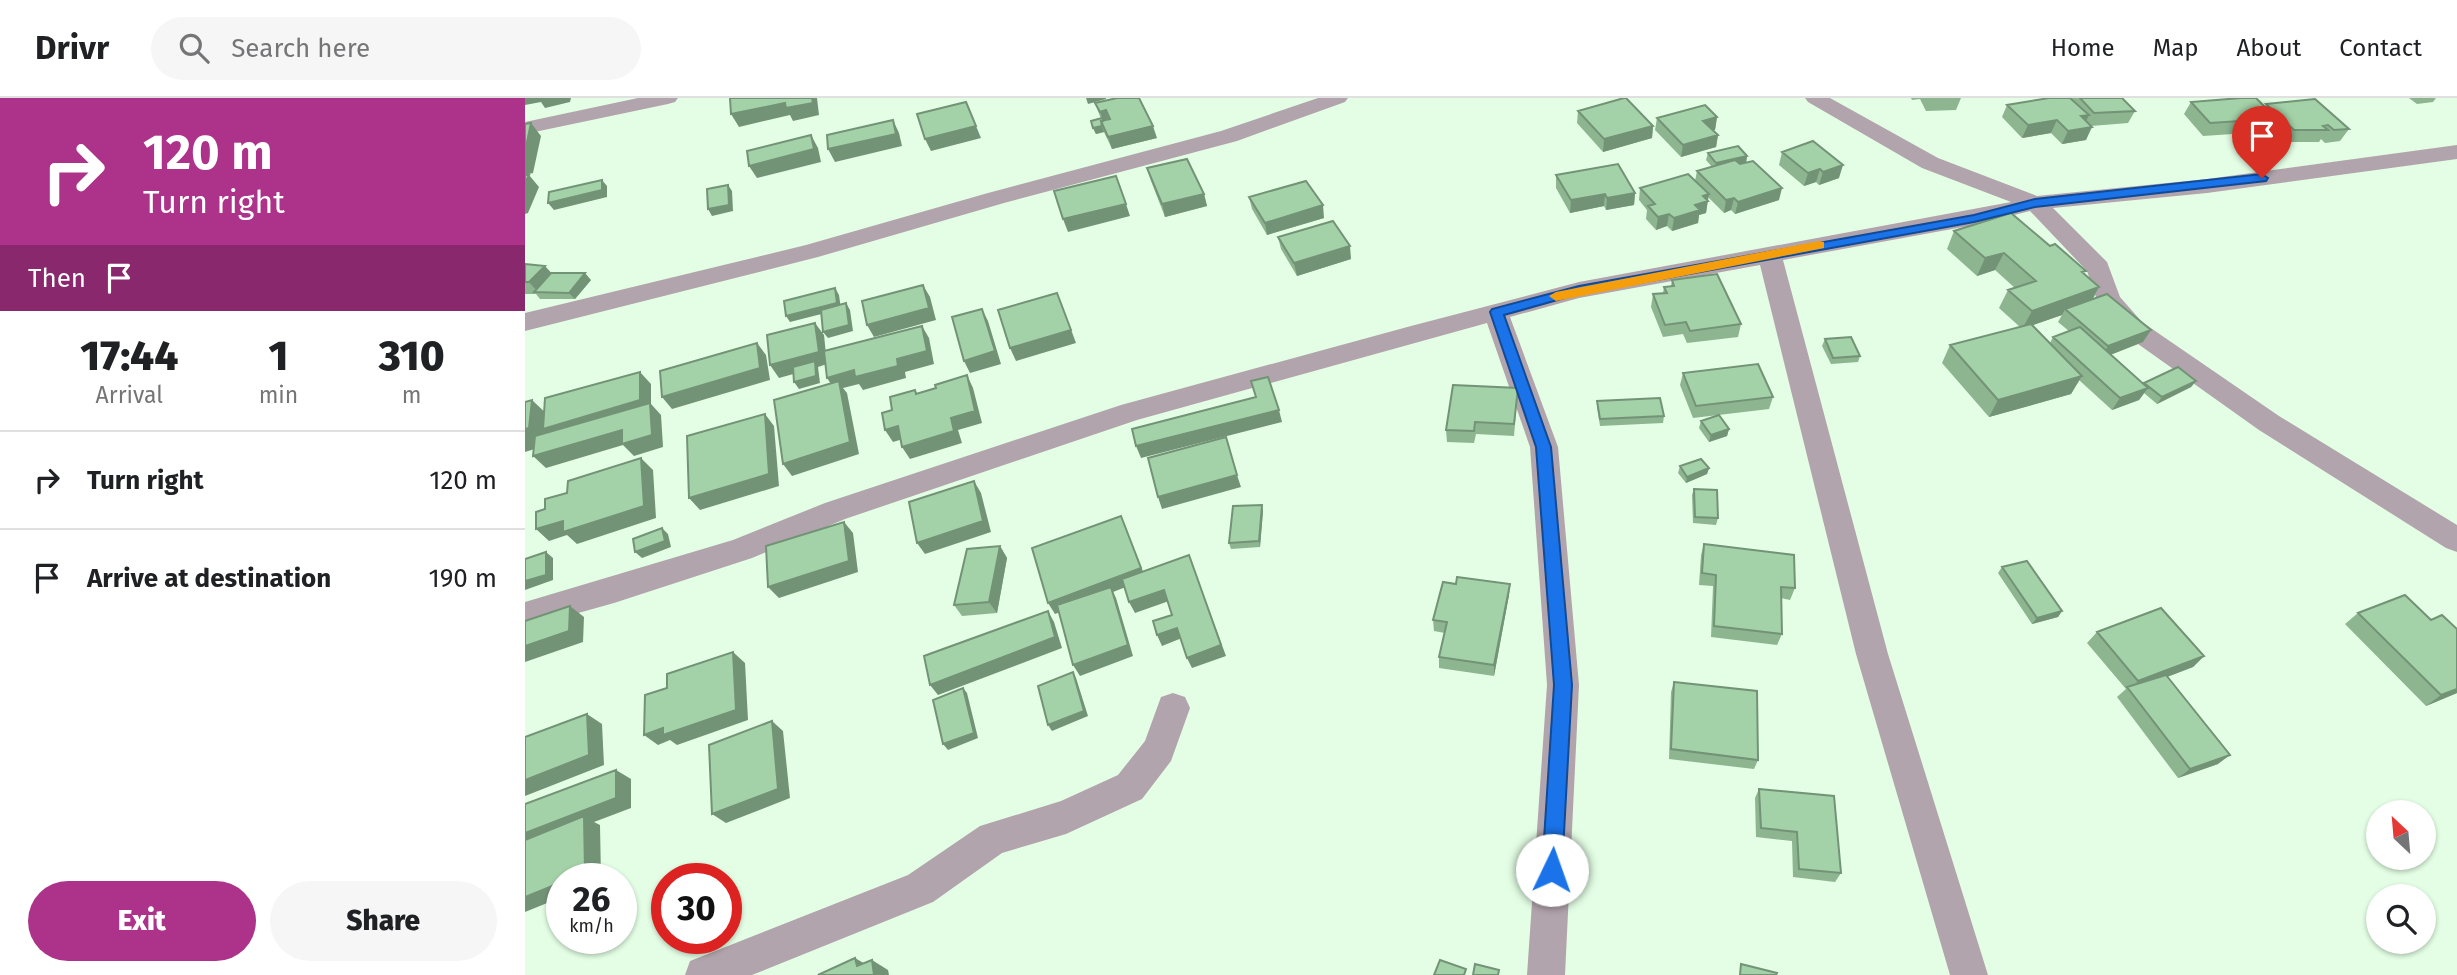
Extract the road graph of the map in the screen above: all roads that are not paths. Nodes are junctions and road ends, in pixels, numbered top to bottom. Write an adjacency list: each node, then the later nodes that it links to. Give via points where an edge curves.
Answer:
1 (668, 98): 4 (street)
2 (1338, 98): 9 (street, via 1229,136 810,253)
3 (1815, 98): 6 (street, via 1930,163)
4 (525, 128)
5 (2457, 152): 6 (street, via 2207,186)
6 (2035, 203): 7 (street); 10 (street, via 2098,268 2109,300 2133,328 2269,423)
7 (1769, 254): 8 (street, via 1579,290); 15 (street, via 1872,654)
8 (1496, 312): 11 (street, via 1131,412 835,511 741,549); 14 (street, via 1544,447 1563,685)
9 (525, 322)
10 (2457, 540)
11 (525, 615)
12 (1173, 708): 13 (street, via 1159,750 1130,787 1066,817 993,838 920,889)
13 (704, 975)
14 (1546, 975)
15 (1969, 975)

